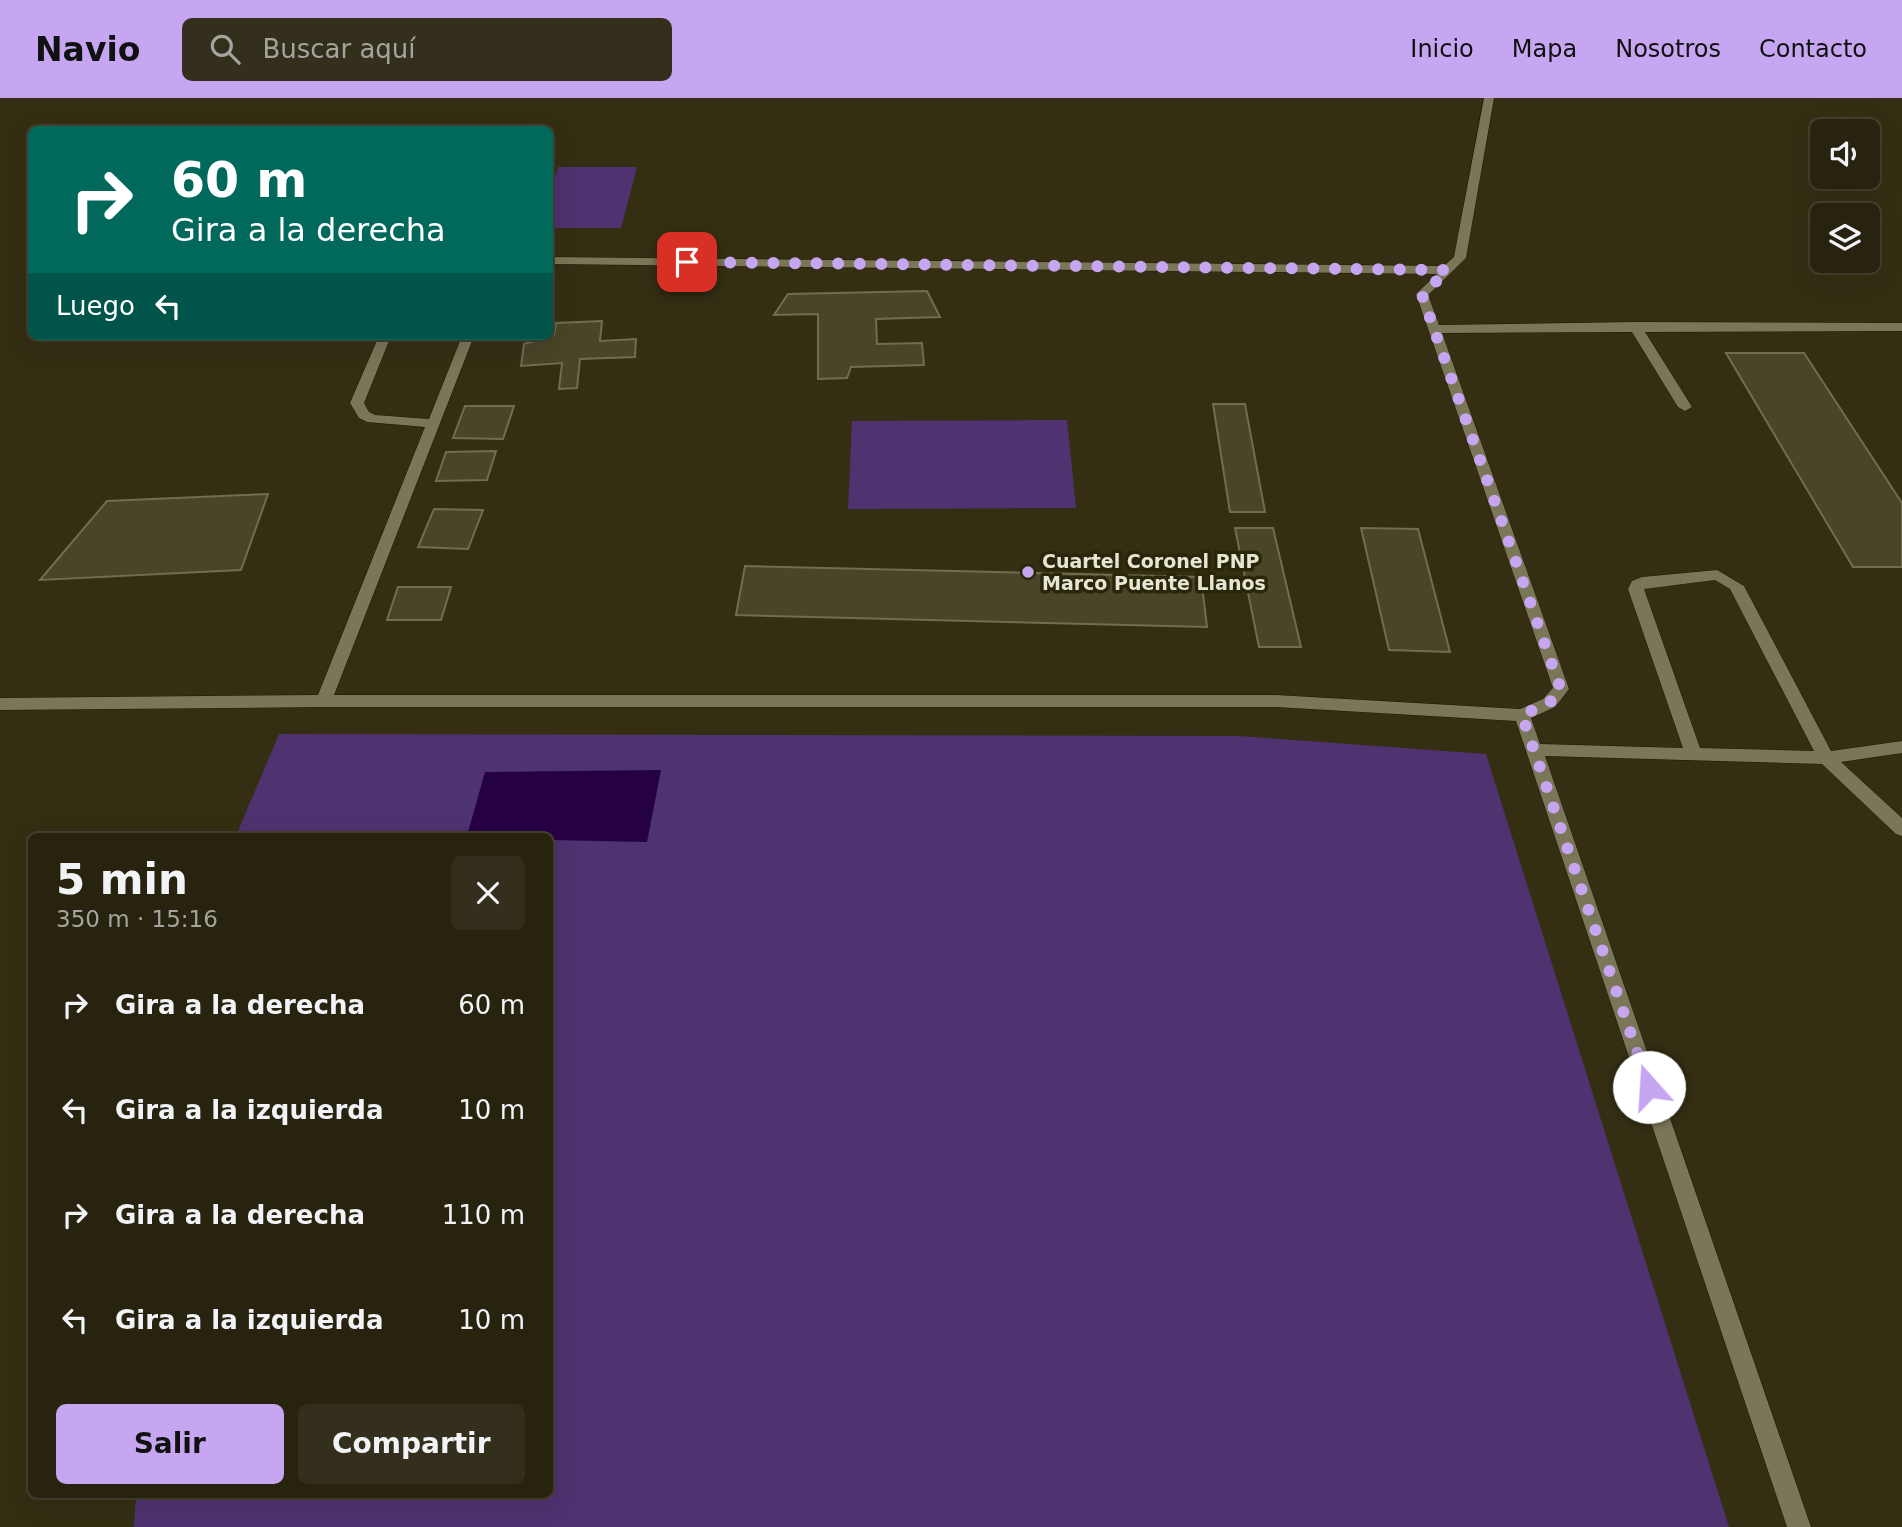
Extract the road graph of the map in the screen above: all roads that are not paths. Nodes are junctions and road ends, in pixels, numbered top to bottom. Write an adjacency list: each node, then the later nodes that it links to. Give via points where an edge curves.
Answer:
1 (1489, 98): 3 (lane, via 1460,258)
2 (553, 261): 3 (lane)
3 (1448, 270): 6 (lane, via 1422,295)
4 (1635, 326): 5 (lane); 6 (lane); 9 (lane)
5 (1902, 327)
6 (1435, 328): 13 (lane, via 1561,690 1549,703)
7 (383, 340): 10 (lane, via 358,403 364,415)
8 (466, 340): 10 (lane)
9 (1685, 407)
10 (434, 423): 11 (lane)
11 (324, 701): 12 (lane); 13 (lane, via 1276,701)
12 (0, 704)
13 (1522, 715): 15 (lane)
14 (1902, 747): 17 (lane)
15 (1534, 750): 16 (lane); 19 (lane)
16 (1694, 755): 17 (lane); 17 (lane, via 1636,589 1642,582 1717,575 1736,586)
17 (1826, 758): 18 (lane)
18 (1902, 829)
19 (1799, 1527)

